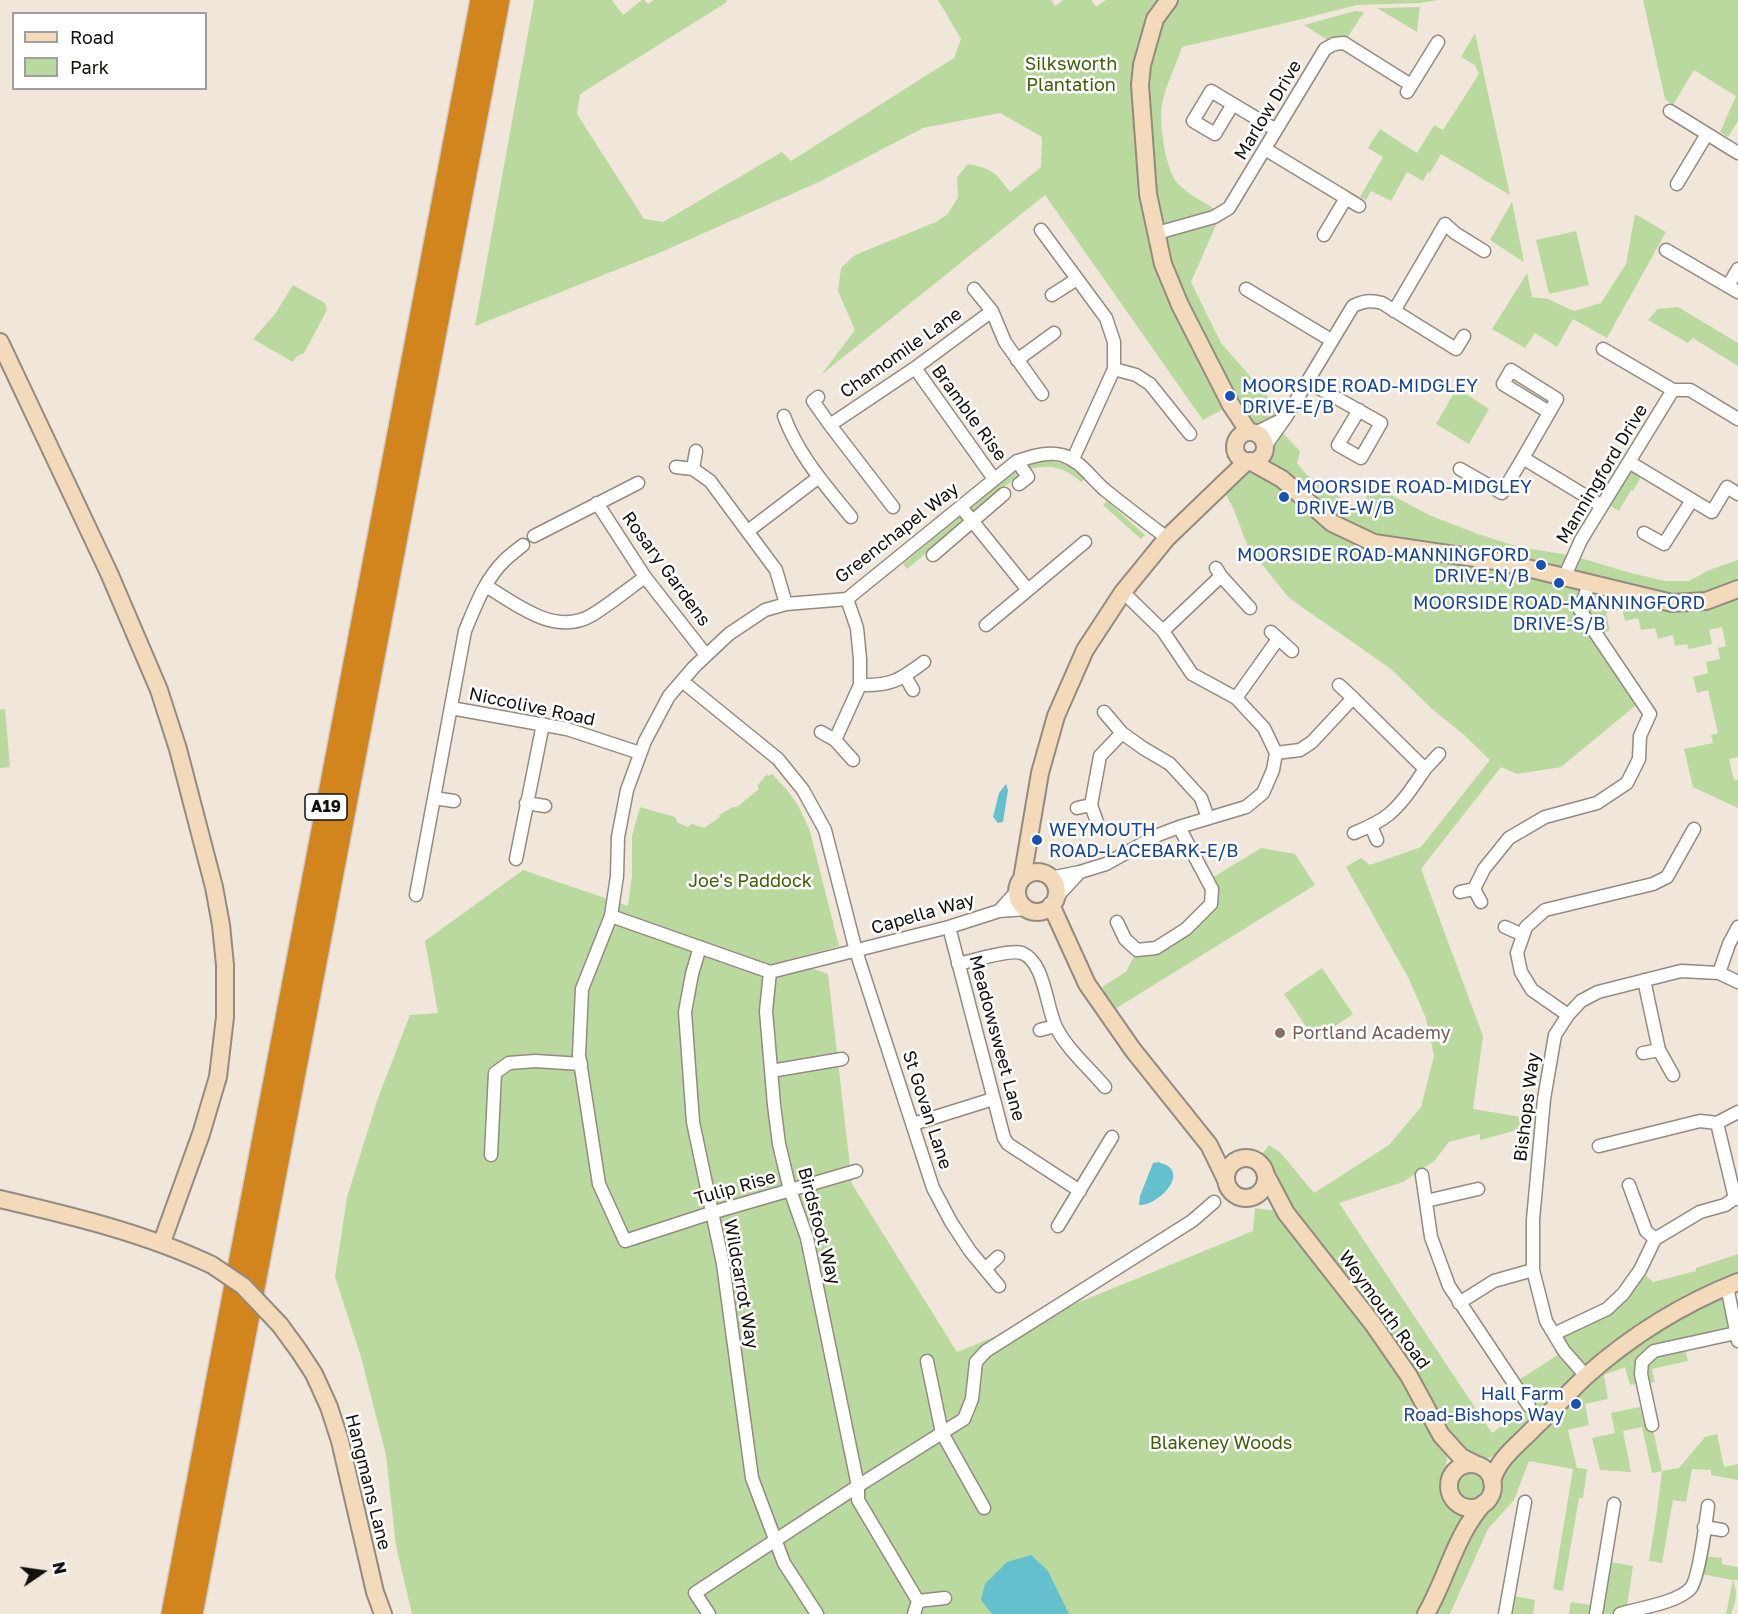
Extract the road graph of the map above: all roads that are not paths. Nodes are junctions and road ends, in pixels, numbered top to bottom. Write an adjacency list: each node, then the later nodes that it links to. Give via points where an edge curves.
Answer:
1 (481, 0): 225 (highway, A19)
2 (499, 0): 226 (highway, A19)
3 (1168, 0): 15 (street, via 1155,19 1140,85 1148,194)
4 (1438, 42): 7 (street, Marlow Drive, via 1409,89 1344,43 1334,44 1325,49)
5 (1233, 104): 7 (street)
6 (1670, 111): 8 (street)
7 (1276, 130): 9 (street, Marlow Drive)
8 (1707, 134): 10 (street); 11 (street)
9 (1265, 149): 12 (street); 15 (street, Marlow Drive, via 1229,208 1214,217)
10 (1738, 153)
11 (1677, 184)
12 (1346, 198): 13 (street); 16 (street)
13 (1359, 206)
14 (1041, 230): 20 (street)
15 (1157, 233): 46 (street, via 1163,264 1180,305)
16 (1324, 235)
17 (1666, 250): 23 (street)
18 (1484, 251): 26 (street, via 1445,224)
19 (1738, 269): 23 (street)
20 (1077, 279): 24 (street); 34 (street, via 1106,318 1114,342)
21 (974, 289): 25 (street)
22 (1246, 289): 29 (street)
23 (1733, 289)
24 (1052, 295)
25 (992, 311): 32 (street); 33 (street, Chamomile Lane)
26 (1394, 311): 28 (street, via 1456,349); 29 (street, via 1382,303 1363,301 1353,306)
27 (1054, 333): 32 (street)
28 (1464, 336)
29 (1331, 340): 35 (street)
30 (0, 342): 192 (street, via 109,573 159,690 178,749 221,925 225,1017 218,1077)
31 (1603, 349): 36 (street)
32 (1017, 360): 37 (street)
33 (915, 368): 44 (street, Chamomile Lane); 58 (street, Bramble Rise)
34 (1114, 369): 45 (street, via 1150,384); 50 (street)
35 (1308, 382): 39 (street); 42 (street)
36 (1673, 390): 43 (street, via 1689,390); 53 (street, Manningford Drive)
37 (1042, 394)
38 (818, 397): 44 (street, Chamomile Lane, via 813,401)
39 (1359, 410)
40 (1549, 412): 49 (street)
41 (784, 417): 57 (street, via 799,449)
42 (1286, 417): 46 (street); 47 (street)
43 (1738, 419)
44 (830, 425): 68 (street, Chamomile Lane)
45 (1190, 434)
46 (1244, 438): 47 (street, via 1262,439); 52 (street, via 1240,458); 62 (street)
47 (1264, 449): 52 (street, via 1259,458); 59 (street)
48 (696, 451): 55 (street)
49 (1523, 458): 56 (street, via 1502,493); 67 (street)
50 (1073, 459): 51 (street, Greenchapel Way, via 1040,454); 75 (street)
51 (1017, 461): 58 (street, Greenchapel Way); 61 (street, via 1028,477)
52 (1248, 461): 59 (street); 62 (street)
53 (1629, 462): 65 (street); 67 (street, Manningford Drive)
54 (676, 467): 55 (street)
55 (693, 469): 72 (street, via 710,481)
56 (1460, 469)
57 (819, 477): 70 (street); 72 (street)
58 (994, 479): 69 (street, Greenchapel Way)
59 (1282, 479): 80 (street, via 1332,523 1374,543 1502,562)
60 (638, 483): 66 (street)
61 (1019, 484)
62 (1221, 485): 75 (street)
63 (1004, 494): 71 (street)
64 (1738, 494): 65 (street, via 1727,487 1712,512)
65 (1692, 500): 73 (street, via 1664,544)
66 (597, 503): 74 (street); 79 (street, Rosary Gardens)
67 (1602, 506): 80 (street, Manningford Drive)
68 (893, 507)
69 (960, 507): 71 (street); 86 (street, Greenchapel Way)
70 (851, 517)
71 (972, 521): 78 (street); 84 (street)
72 (748, 531): 87 (street, via 776,570)
73 (1644, 532)
74 (534, 537)
75 (1167, 538): 85 (street)
76 (1085, 542): 84 (street)
77 (523, 545): 82 (street, Niccolive Road, via 503,561)
78 (933, 555)
79 (645, 577): 82 (street, via 590,616 560,623 535,615); 92 (street, Rosary Gardens)
80 (1564, 578): 81 (street)
81 (1589, 584): 83 (street, via 1672,603 1706,601); 132 (street, via 1580,610 1650,714 1640,736 1639,759 1627,783 1598,803 1545,817 1509,838 1484,869)
82 (486, 586): 101 (street, Niccolive Road, via 465,632)
83 (1738, 589)
84 (1028, 590): 89 (street)
85 (1123, 592): 90 (street); 125 (street, via 1085,650 1056,716 1040,773)
86 (847, 599): 87 (street, Greenchapel Way); 96 (street, via 857,627)
87 (786, 604): 92 (street, Greenchapel Way, via 765,610)
88 (1250, 608): 90 (street, via 1219,572)
89 (986, 625)
90 (1163, 631): 99 (street, via 1192,674)
91 (1292, 651): 99 (street, via 1274,636)
92 (706, 655): 95 (street, Greenchapel Way)
93 (924, 662): 94 (street)
94 (905, 676): 96 (street, via 889,684); 98 (street)
95 (682, 681): 107 (street, Greenchapel Way, via 669,696); 146 (street, St Govan Lane, via 778,759 803,790 825,830)
96 (860, 685): 106 (street)
97 (1339, 685): 100 (street)
98 (913, 690)
99 (1236, 698): 108 (street, via 1264,728)
100 (1353, 698): 108 (street, via 1312,742 1299,750); 111 (street)
101 (451, 708): 103 (street, Niccolive Road); 112 (street, Niccolive Road)
102 (1104, 712): 105 (street)
103 (543, 724): 107 (street, Niccolive Road); 114 (street)
104 (821, 732): 106 (street)
105 (1122, 733): 115 (street, via 1100,756); 118 (street, via 1170,764 1202,798)
106 (835, 740): 110 (street)
107 (640, 753): 138 (street, Greenchapel Way, via 627,790 618,837)
108 (1276, 753): 118 (street, via 1263,793 1246,807)
109 (1439, 754): 111 (street)
110 (853, 760)
111 (1425, 769): 120 (street, via 1396,808)
112 (434, 798): 113 (street); 134 (street, Niccolive Road)
113 (454, 801)
114 (526, 803): 116 (street); 128 (street)
115 (1091, 805): 117 (street); 119 (street)
116 (545, 806)
117 (1077, 808)
118 (1208, 818): 121 (street)
119 (1097, 822)
120 (1371, 826): 123 (street); 124 (street)
121 (1179, 827): 129 (street, via 1106,864); 145 (street, via 1212,889 1211,904 1179,934 1155,948)
122 (1694, 830): 126 (street)
123 (1354, 833)
124 (1377, 840)
125 (1029, 842): 130 (street); 131 (street)
126 (1687, 842): 127 (street); 143 (street, via 1667,877 1653,884 1545,910 1526,927)
127 (1699, 848)
128 (516, 860)
129 (1080, 872): 130 (street); 136 (street)
130 (1047, 876): 131 (street, via 1030,873); 136 (street, via 1056,887)
131 (1019, 885): 136 (street, via 1019,901); 137 (street, Capella Way)
132 (1474, 889): 133 (street); 135 (street)
133 (1460, 892)
134 (416, 895)
135 (1481, 902)
136 (1042, 906): 137 (street, Capella Way); 168 (street, via 1065,936 1087,984 1133,1050)
137 (999, 911): 140 (street, Capella Way)
138 (611, 916): 144 (street); 159 (street, Greenchapel Way, via 582,989)
139 (1117, 922): 145 (street, via 1125,939)
140 (949, 927): 146 (street, Capella Way); 148 (street, Meadowsweet Lane)
141 (1505, 927): 143 (street)
142 (1738, 927): 150 (street)
143 (1523, 935): 153 (street, via 1517,953 1521,972 1532,990)
144 (700, 947): 149 (street); 187 (street, Wildcarrot Way, via 685,1012 693,1122)
145 (1137, 950): 147 (street)
146 (856, 951): 149 (street, Capella Way); 166 (street, St Govan Lane)
147 (1131, 962)
148 (958, 964): 154 (street, via 1012,952 1025,955 1037,968); 163 (street, Meadowsweet Lane)
149 (770, 972): 160 (street, Birdsfoot Way, via 766,1011)
150 (1719, 973): 151 (street, Bishops Way, via 1681,971); 152 (street, Bishops Way)
151 (1644, 980): 153 (street, Bishops Way, via 1598,992 1581,1001); 156 (street)
152 (1738, 982)
153 (1568, 1015): 195 (street, Bishops Way, via 1555,1035 1544,1099 1533,1220)
154 (1055, 1026): 155 (street); 162 (street)
155 (1040, 1030)
156 (1659, 1050): 157 (street); 161 (street)
157 (1643, 1053)
158 (842, 1059): 160 (street)
159 (581, 1064): 170 (street, via 509,1063 495,1073); 191 (street, Greenchapel Way, via 599,1184)
160 (771, 1071): 178 (street, Birdsfoot Way, via 779,1144)
161 (1673, 1075)
162 (1106, 1087)
163 (993, 1100): 166 (street); 179 (street, Meadowsweet Lane, via 1008,1144)
164 (1738, 1112): 165 (street)
165 (1717, 1123): 169 (street, via 1700,1121 1628,1145); 182 (street)
166 (913, 1124): 194 (street, St Govan Lane, via 933,1188)
167 (1112, 1137): 179 (street)
168 (1209, 1145): 171 (street); 175 (street)
169 (1599, 1146)
170 (491, 1155)
171 (1241, 1158): 174 (street, via 1258,1161); 175 (street, via 1228,1169)
172 (856, 1170): 178 (street, Tulip Rise)
173 (1422, 1175): 184 (street)
174 (1267, 1178): 181 (street, via 1263,1190); 188 (street, Weymouth Road)
175 (1226, 1180): 181 (street, via 1236,1196)
176 (1629, 1185): 186 (street)
177 (1478, 1189): 184 (street)
178 (790, 1190): 187 (street, Tulip Rise); 211 (street, Birdsfoot Way, via 807,1238)
179 (1080, 1191): 189 (street)
180 (1648, 1197): 186 (street)
181 (1252, 1198): 188 (street, Weymouth Road)
182 (1736, 1198): 190 (street, via 1700,1212)
183 (0, 1199): 192 (street, Hangmans Lane)
184 (1426, 1201): 198 (street, via 1431,1237)
185 (1214, 1202): 205 (street, via 1192,1221 986,1351 976,1362 972,1399 964,1419)
186 (1635, 1202): 190 (street, via 1646,1231)
187 (711, 1213): 191 (street, Tulip Rise); 221 (street, Wildcarrot Way, via 723,1264 752,1478)
188 (1286, 1213): 206 (street, Weymouth Road, via 1374,1324 1409,1376)
189 (1058, 1226)
190 (1655, 1239): 199 (street, via 1623,1294 1607,1309)
191 (625, 1241)
192 (162, 1242): 227 (street, Hangmans Lane, bridge, via 212,1265 243,1286 279,1325 314,1374 340,1441)
193 (998, 1257): 194 (street)
194 (985, 1269): 197 (street, St Govan Lane)
195 (1533, 1270): 198 (street, via 1494,1281); 199 (street, Bishops Way, via 1546,1320)
196 (1733, 1284): 200 (street); 202 (street, via 1637,1335)
197 (999, 1286)
198 (1459, 1303): 203 (street)
199 (1554, 1334): 202 (street, Bishops Way)
200 (1737, 1337): 204 (street, via 1654,1351 1642,1362)
201 (927, 1361): 205 (street)
202 (1586, 1376): 207 (street)
203 (1529, 1406)
204 (1652, 1425)
205 (942, 1433): 211 (street); 217 (street)
206 (1441, 1435): 208 (street, Weymouth Road, via 1461,1457); 209 (street, Weymouth Road)
207 (1513, 1448): 208 (street); 210 (street)
208 (1475, 1464): 209 (street, via 1461,1466); 210 (street, via 1486,1471)
209 (1449, 1482): 213 (street)
210 (1492, 1482): 214 (street)
211 (858, 1486): 221 (street); 223 (street, Birdsfoot Way, via 858,1500)
212 (1525, 1502): 231 (street)
213 (1456, 1503): 214 (street, via 1470,1508); 220 (street)
214 (1485, 1503): 220 (street)
215 (1614, 1504): 232 (street)
216 (1708, 1506): 218 (street)
217 (984, 1508)
218 (1704, 1527): 219 (street); 233 (street, via 1692,1588 1674,1598)
219 (1722, 1530)
220 (1460, 1539): 224 (street)
221 (776, 1540): 228 (street, via 695,1593); 229 (street, Wildcarrot Way, via 784,1563)
222 (945, 1598): 223 (street)
223 (918, 1601): 230 (street)
224 (1429, 1613)
225 (172, 1614)
226 (192, 1614)
227 (383, 1614)
228 (709, 1614)
229 (817, 1614)
230 (914, 1614)
231 (1505, 1614)
232 (1596, 1614)
233 (1620, 1614)

